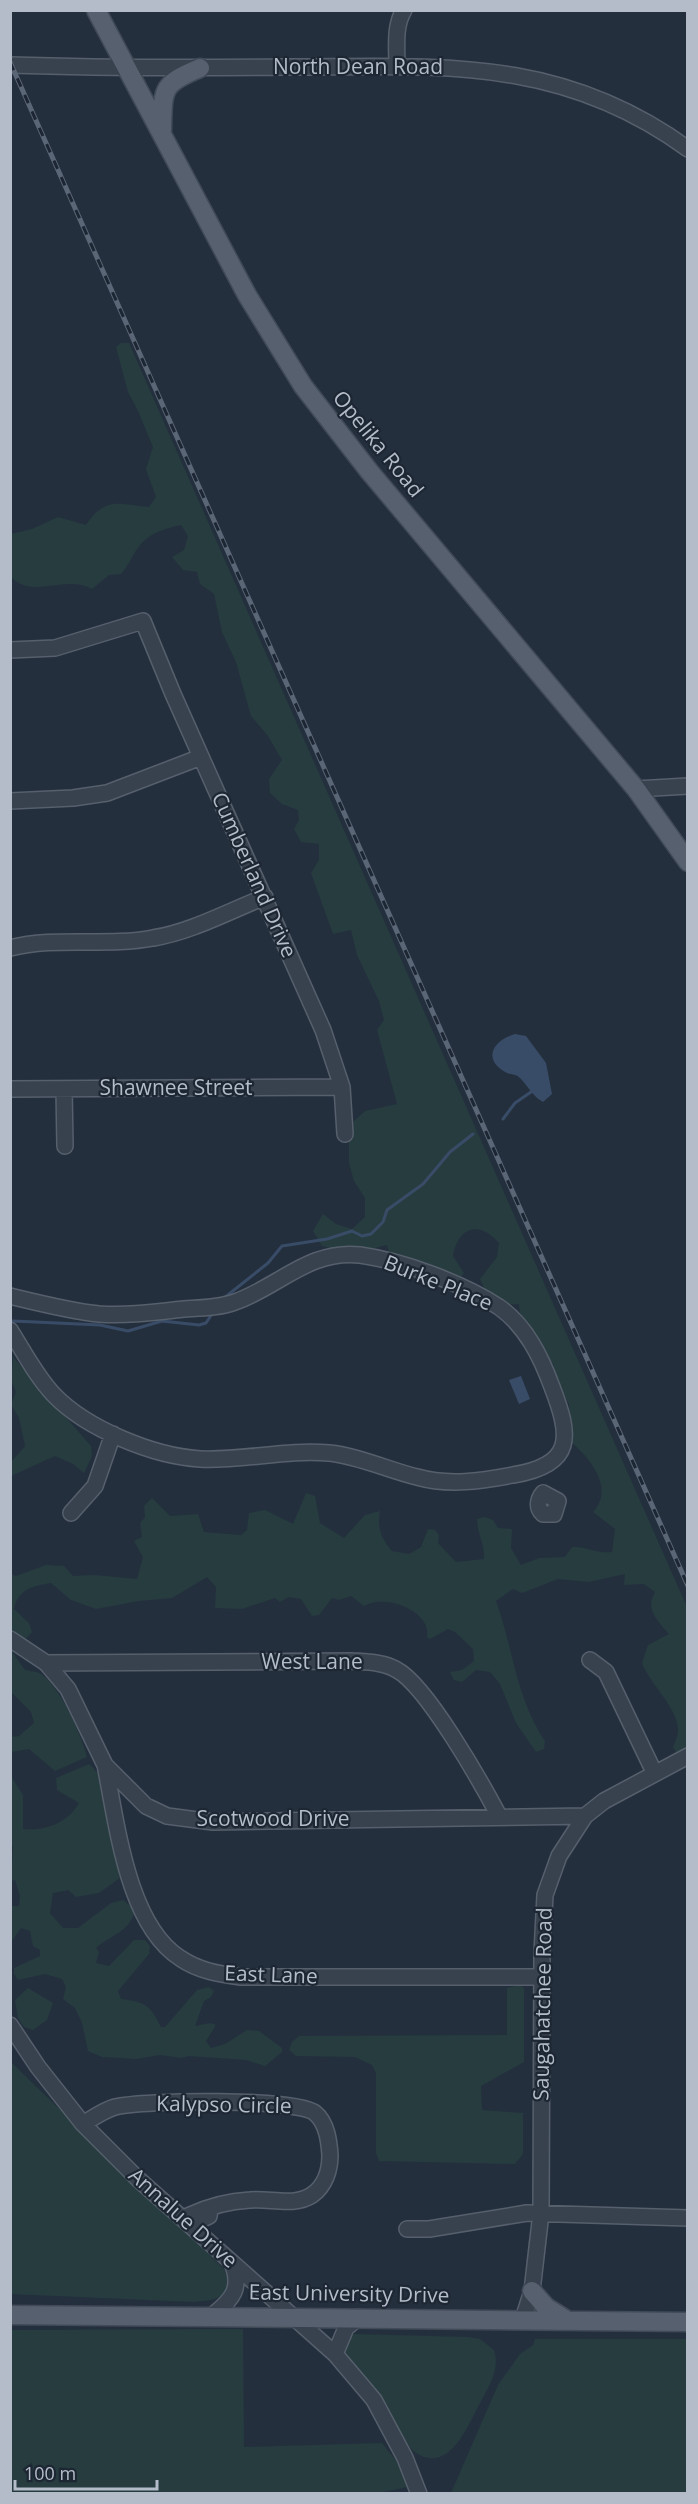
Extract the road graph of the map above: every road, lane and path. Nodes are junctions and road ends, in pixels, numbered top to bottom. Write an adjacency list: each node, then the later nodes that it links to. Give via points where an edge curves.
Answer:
1 (96, 10): 5 (main road, Opelika Road)
2 (404, 10): 4 (street, via 400,17)
3 (10, 65): 5 (street, North Dean Road)
4 (397, 66): 6 (street, North Dean Road); 8 (street, North Dean Road, via 506,72 560,85 611,104 661,130)
5 (128, 68): 6 (street, North Dean Road); 7 (main road, Opelika Road)
6 (200, 68): 7 (main road, via 168,85 163,99)
7 (162, 132): 12 (main road, Opelika Road, via 247,295 303,386 369,471)
8 (687, 149)
9 (10, 650): 10 (street, Cumberland Drive, via 66,645 143,621)
10 (201, 757): 13 (street, via 107,793); 15 (street, Cumberland Drive)
11 (687, 786): 12 (street)
12 (636, 789): 14 (main road, Opelika Road)
13 (10, 801)
14 (687, 862)
15 (265, 897): 16 (street, via 152,939); 17 (street, Cumberland Drive, via 323,1030)
16 (10, 948)
17 (342, 1087): 19 (street, Shawnee Street); 20 (street, Cumberland Drive)
18 (10, 1089): 19 (street, Shawnee Street)
19 (64, 1089): 21 (street)
20 (345, 1134)
21 (65, 1146)
22 (10, 1296): 25 (street, Burke Place, via 100,1314 211,1307 233,1303 322,1258 355,1254 388,1260 470,1292 499,1308 530,1339 545,1368 566,1431 561,1451)
23 (10, 1330): 24 (street, via 52,1393 68,1408)
24 (113, 1434): 25 (street, via 167,1454 199,1459 332,1453 440,1482 485,1480); 27 (street, via 94,1486)
25 (538, 1471): 26 (street)
26 (543, 1492)
27 (71, 1513)
28 (10, 1639): 30 (street, Scotwood Drive)
29 (590, 1660): 33 (street, via 606,1672)
30 (46, 1663): 32 (street, Scotwood Drive, via 68,1689); 34 (street, West Lane, via 352,1661 375,1662 397,1669 414,1683 440,1720)
31 (686, 1761): 33 (street, Saugahatchee Road)
32 (105, 1765): 34 (street, Scotwood Drive, via 146,1806 190,1821); 36 (street, East Lane, via 140,1908 156,1935 179,1958 209,1972 241,1977)
33 (654, 1772): 35 (street, Saugahatchee Road)
34 (499, 1816): 35 (street, Scotwood Drive)
35 (585, 1816): 36 (street, Saugahatchee Road, via 559,1856 545,1895)
36 (542, 1977): 39 (street, Saugahatchee Road)
37 (10, 2025): 38 (street, Annalue Drive)
38 (83, 2124): 41 (street, Annalue Drive); 41 (street, Kalypso Circle, via 114,2107 137,2104 272,2104 304,2107 321,2119 329,2139 330,2161 319,2190 300,2200 246,2200 203,2209)
39 (541, 2213): 40 (street); 42 (street); 44 (street, Saugahatchee Road)
40 (687, 2218)
41 (186, 2221): 43 (street, Annalue Drive)
42 (407, 2229)
43 (232, 2263): 46 (street, via 236,2292); 47 (street, Annalue Drive)
44 (532, 2291): 49 (street, Saugahatchee Road); 50 (main road, via 546,2307)
45 (10, 2315): 46 (main road, East University Drive)
46 (213, 2315): 47 (main road, East University Drive)
47 (290, 2316): 48 (main road, East University Drive); 52 (street, Annalue Drive)
48 (359, 2317): 49 (main road, East University Drive); 52 (street, via 346,2328)
49 (523, 2319): 50 (main road, East University Drive)
50 (565, 2319): 51 (main road, East University Drive)
51 (687, 2322)
52 (335, 2354): 53 (street, Annalue Drive, via 380,2410)
53 (418, 2493)

